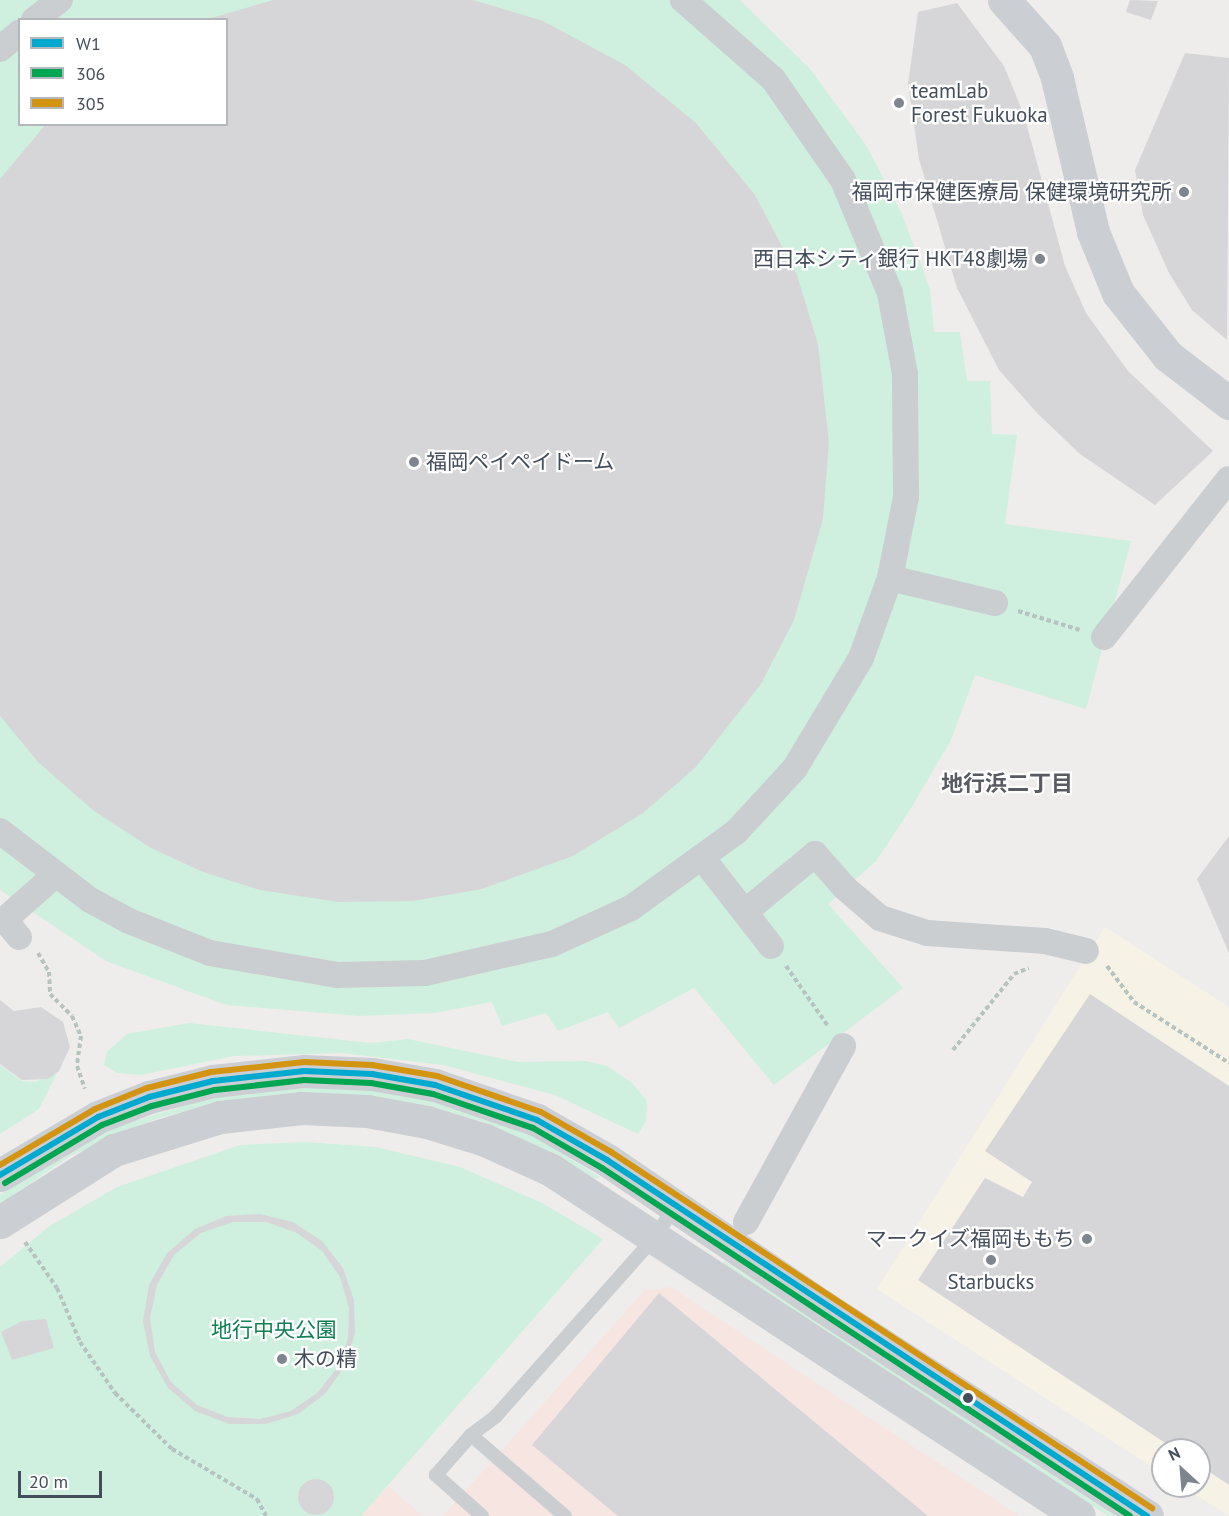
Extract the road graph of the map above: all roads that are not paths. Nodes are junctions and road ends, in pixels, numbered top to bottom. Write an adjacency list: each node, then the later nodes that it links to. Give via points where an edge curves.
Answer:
1 (60, 0): 4 (street)
2 (683, 0): 9 (street, via 744,50 799,111 843,180 877,255 899,333 909,415 906,497)
3 (1004, 0): 7 (street, via 1045,46 1058,78 1093,232 1118,293 1168,356)
4 (37, 18)
5 (18, 34): 6 (street)
6 (0, 49)
7 (1229, 403)
8 (1229, 478): 11 (street)
9 (890, 578): 10 (street); 13 (street, via 861,658 820,734 767,801)
10 (994, 603)
11 (1104, 637)
12 (0, 831): 14 (street)
13 (704, 860): 14 (street, via 632,908 552,944 468,967 381,976 295,971 210,953 129,921); 15 (street)
14 (54, 876): 16 (street, via 11,914 9,925)
15 (745, 912): 17 (street); 18 (street, via 815,854 845,888 880,918 927,933 1045,941)
16 (19, 937)
17 (771, 946)
18 (1086, 951)
19 (843, 1046): 22 (street)
20 (0, 1175): 21 (street, via 57,1137 149,1097 258,1074 372,1074 435,1085 537,1120 608,1160)
21 (674, 1208): 24 (lane); 29 (street)
22 (746, 1222)
23 (10, 1230): 24 (street, via 114,1150 220,1117 302,1108 367,1111 485,1140 551,1170)
24 (655, 1237): 25 (lane, via 496,1416); 28 (street)
25 (471, 1435): 26 (lane, via 436,1475); 27 (lane)
26 (482, 1516)
27 (565, 1516)
28 (1079, 1516)
29 (1147, 1516)

